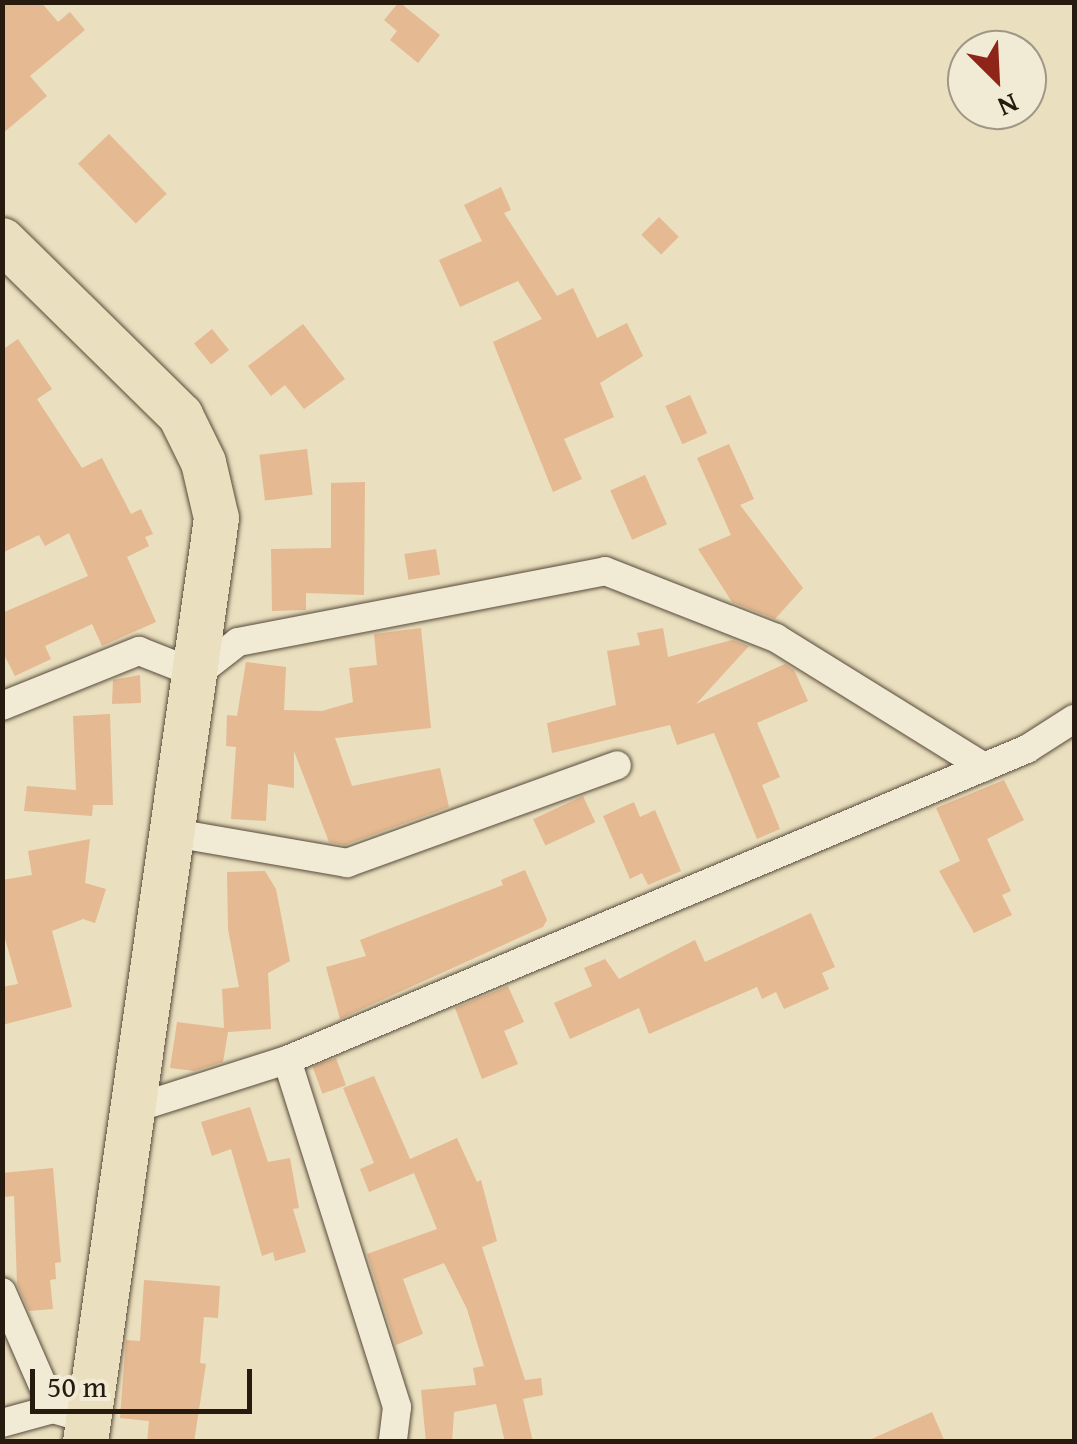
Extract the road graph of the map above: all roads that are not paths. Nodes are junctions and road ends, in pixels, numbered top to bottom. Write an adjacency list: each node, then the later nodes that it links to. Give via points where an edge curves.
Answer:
1 (2, 240): 2 (main road, via 180,415 202,462 216,518)
2 (196, 674): 3 (street, via 139,651); 6 (street, via 238,642 605,570 776,638); 7 (main road)
3 (2, 706)
4 (1074, 719): 6 (street)
5 (616, 766): 7 (street, via 347,863)
6 (984, 768): 8 (street)
7 (174, 832): 9 (main road)
8 (287, 1060): 9 (street); 13 (street, via 396,1407)
9 (133, 1109): 12 (main road)
10 (2, 1292): 12 (street)
11 (2, 1423): 12 (street)
12 (75, 1423)
13 (393, 1442)

